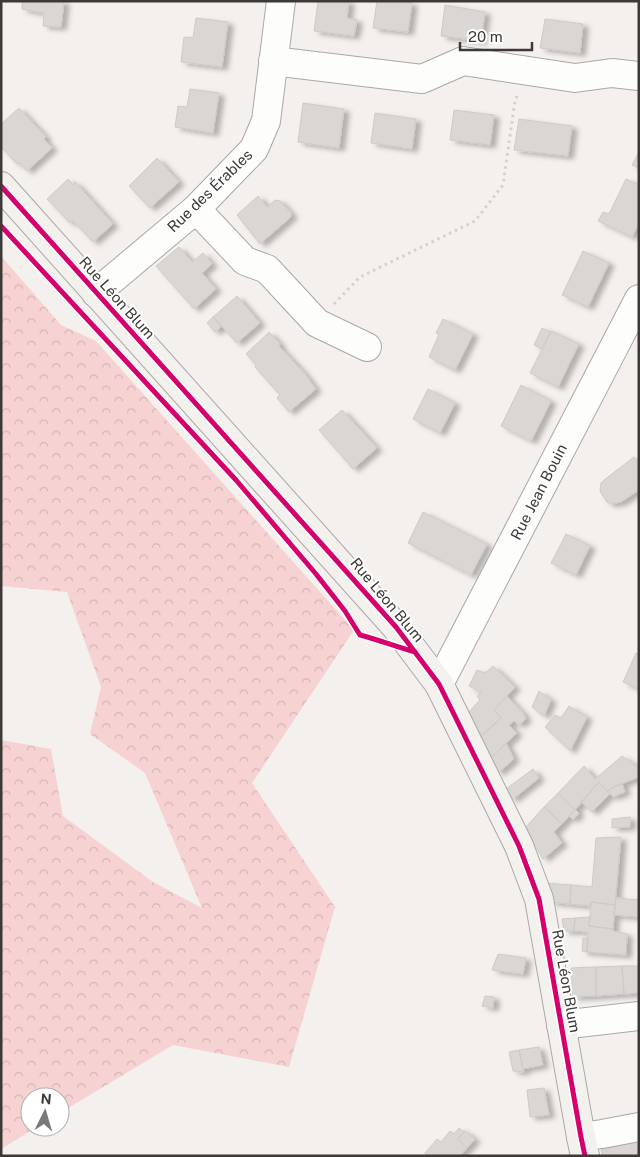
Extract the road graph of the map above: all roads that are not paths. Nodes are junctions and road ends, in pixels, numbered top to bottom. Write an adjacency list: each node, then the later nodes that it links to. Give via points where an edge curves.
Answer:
1 (281, 1): 2 (street, Rue des Érables)
2 (273, 61): 3 (street, via 422,79 463,61 575,78 612,73); 5 (street, Rue des Érables, via 266,121 254,149)
3 (639, 76)
4 (1, 186): 6 (street, Rue Léon Blum)
5 (196, 209): 6 (street, Rue des Érables); 8 (street, via 245,260 267,269 317,323)
6 (96, 293): 9 (street, Rue Léon Blum, via 396,627)
7 (639, 299): 9 (street, Rue Jean Bouin)
8 (367, 347)
9 (439, 684): 11 (street, Rue Léon Blum, via 519,846 539,899)
10 (639, 1016): 11 (street)
11 (561, 1025): 13 (street, Rue Léon Blum)
12 (639, 1127): 13 (street, via 602,1134)
13 (583, 1146)

